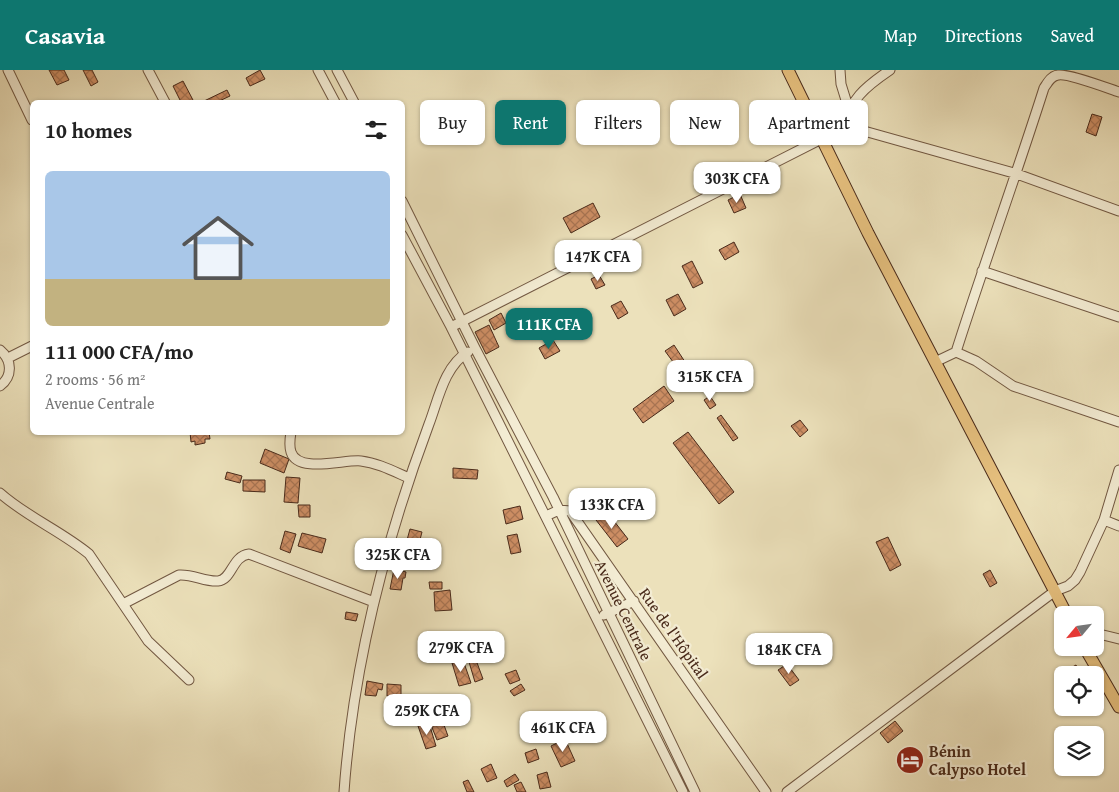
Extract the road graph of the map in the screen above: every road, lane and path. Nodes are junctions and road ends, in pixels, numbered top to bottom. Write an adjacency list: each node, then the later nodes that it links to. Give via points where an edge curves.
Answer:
1 (8, 70): 15 (street)
2 (148, 70): 9 (street)
3 (318, 70): 10 (street)
4 (337, 70): 11 (street)
5 (788, 70): 12 (main road)
6 (840, 70): 13 (street)
7 (890, 70): 14 (street, via 867,86)
8 (1119, 92): 19 (street, via 1069,76 1059,74 1050,78)
9 (165, 100)
10 (334, 100)
11 (353, 100)
12 (803, 100)
13 (846, 100)
14 (855, 100)
15 (30, 116)
16 (868, 131): 19 (street)
17 (808, 145): 25 (street)
18 (826, 145): 33 (main road)
19 (1017, 174): 21 (street); 23 (street)
20 (405, 207): 25 (street, Avenue Centrale)
21 (1119, 211)
22 (405, 241): 26 (street, Avenue Centrale)
23 (982, 271): 24 (street); 30 (street)
24 (1119, 317)
25 (462, 321): 26 (street); 28 (street, Avenue Centrale)
26 (451, 327): 31 (street, Avenue Centrale)
27 (30, 347): 32 (street)
28 (475, 348): 31 (street); 40 (street, Avenue Centrale)
29 (0, 350): 32 (street)
30 (956, 352): 33 (street); 35 (street, via 976,361 1013,386)
31 (464, 354): 38 (street, via 449,372); 41 (street, Avenue Centrale)
32 (8, 358): 34 (street, via 8,377)
33 (935, 362): 44 (main road)
34 (0, 386)
35 (1119, 422)
36 (290, 435): 38 (street, via 291,453 306,463 358,461)
37 (1119, 470): 42 (street)
38 (409, 478): 46 (street)
39 (0, 493): 47 (street, via 89,554)
40 (559, 510): 41 (street); 45 (street, Rue de l'Hôpital, via 570,512); 49 (street, Avenue Centrale)
41 (546, 516): 50 (street, Avenue Centrale)
42 (1104, 520): 43 (street); 44 (street, via 1075,580)
43 (1119, 526)
44 (1055, 591): 48 (main road); 60 (street)
45 (634, 601): 49 (street); 59 (street, Rue de l'Hôpital)
46 (374, 602): 47 (street, via 249,554 239,557 224,578 218,581 179,575); 56 (street, via 356,687)
47 (123, 604): 54 (street, via 148,641)
48 (1062, 606)
49 (609, 612): 50 (street); 58 (street, Avenue Centrale)
50 (598, 619): 57 (street, Avenue Centrale)
51 (1104, 635): 52 (street)
52 (1119, 639)
53 (1090, 656): 55 (main road)
54 (189, 680)
55 (1119, 707)
56 (344, 792)
57 (683, 792)
58 (695, 792)
59 (766, 792)
60 (787, 792)

